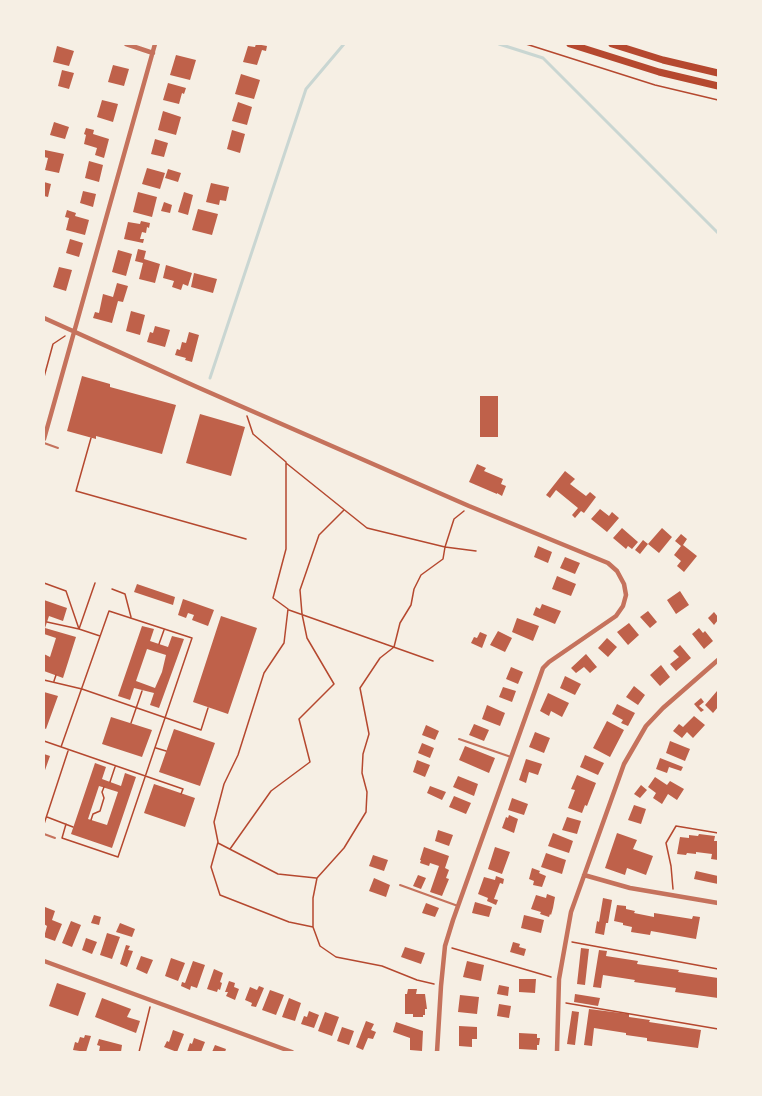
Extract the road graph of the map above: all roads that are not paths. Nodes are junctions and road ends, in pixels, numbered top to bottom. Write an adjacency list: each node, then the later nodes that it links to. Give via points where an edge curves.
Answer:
1 (126, 44): 5 (street)
2 (155, 44): 5 (street)
3 (570, 44): 7 (main road)
4 (612, 44): 6 (main road)
5 (153, 52): 9 (street)
6 (718, 73)
7 (718, 86)
8 (44, 318): 9 (street)
9 (74, 331): 10 (street); 14 (street, via 469,506 608,563 617,571 626,595 623,606 616,616 543,668)
10 (44, 441): 11 (lane)
11 (58, 448)
12 (718, 660): 17 (street, via 646,726 624,764)
13 (459, 739): 14 (lane)
14 (511, 757): 20 (street)
15 (44, 834): 16 (lane)
16 (55, 838)
17 (584, 874): 19 (street, via 630,888); 24 (street, via 571,912 559,979)
18 (400, 885): 20 (lane)
19 (718, 903)
20 (458, 906): 23 (street, via 445,946)
21 (44, 961): 22 (street)
22 (292, 1053)
23 (437, 1053)
24 (557, 1053)

